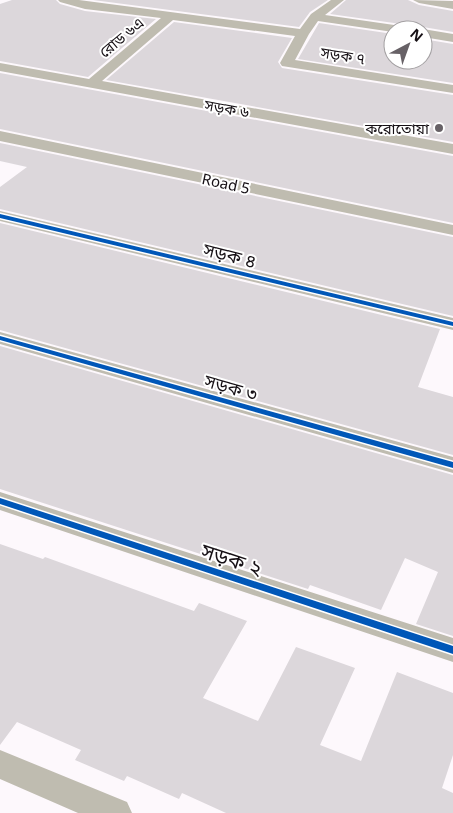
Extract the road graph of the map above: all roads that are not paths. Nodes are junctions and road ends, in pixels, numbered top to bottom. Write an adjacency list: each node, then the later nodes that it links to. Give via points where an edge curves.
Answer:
1 (64, 0): 5 (street)
2 (338, 0): 6 (street)
3 (419, 0): 4 (street)
4 (453, 5)
5 (172, 15): 8 (street); 12 (street, রোড ৬এ)
6 (315, 17): 7 (street); 8 (street)
7 (383, 27)
8 (303, 32): 13 (street, সড়ক ৭, via 287,63)
9 (433, 35): 10 (street)
10 (453, 38)
11 (0, 67): 12 (street, সড়ক ৬)
12 (92, 84): 15 (street, সড়ক ৬)
13 (453, 89)
14 (0, 136): 17 (street, Road 5)
15 (453, 149)
16 (0, 216): 18 (street, সড়ক ৪)
17 (453, 230)
18 (453, 324)
19 (0, 338): 20 (street, সড়ক ৩)
20 (453, 465)
21 (0, 501): 22 (street, সড়ক ২)
22 (453, 650)
23 (0, 764): 24 (street)
24 (115, 813)

